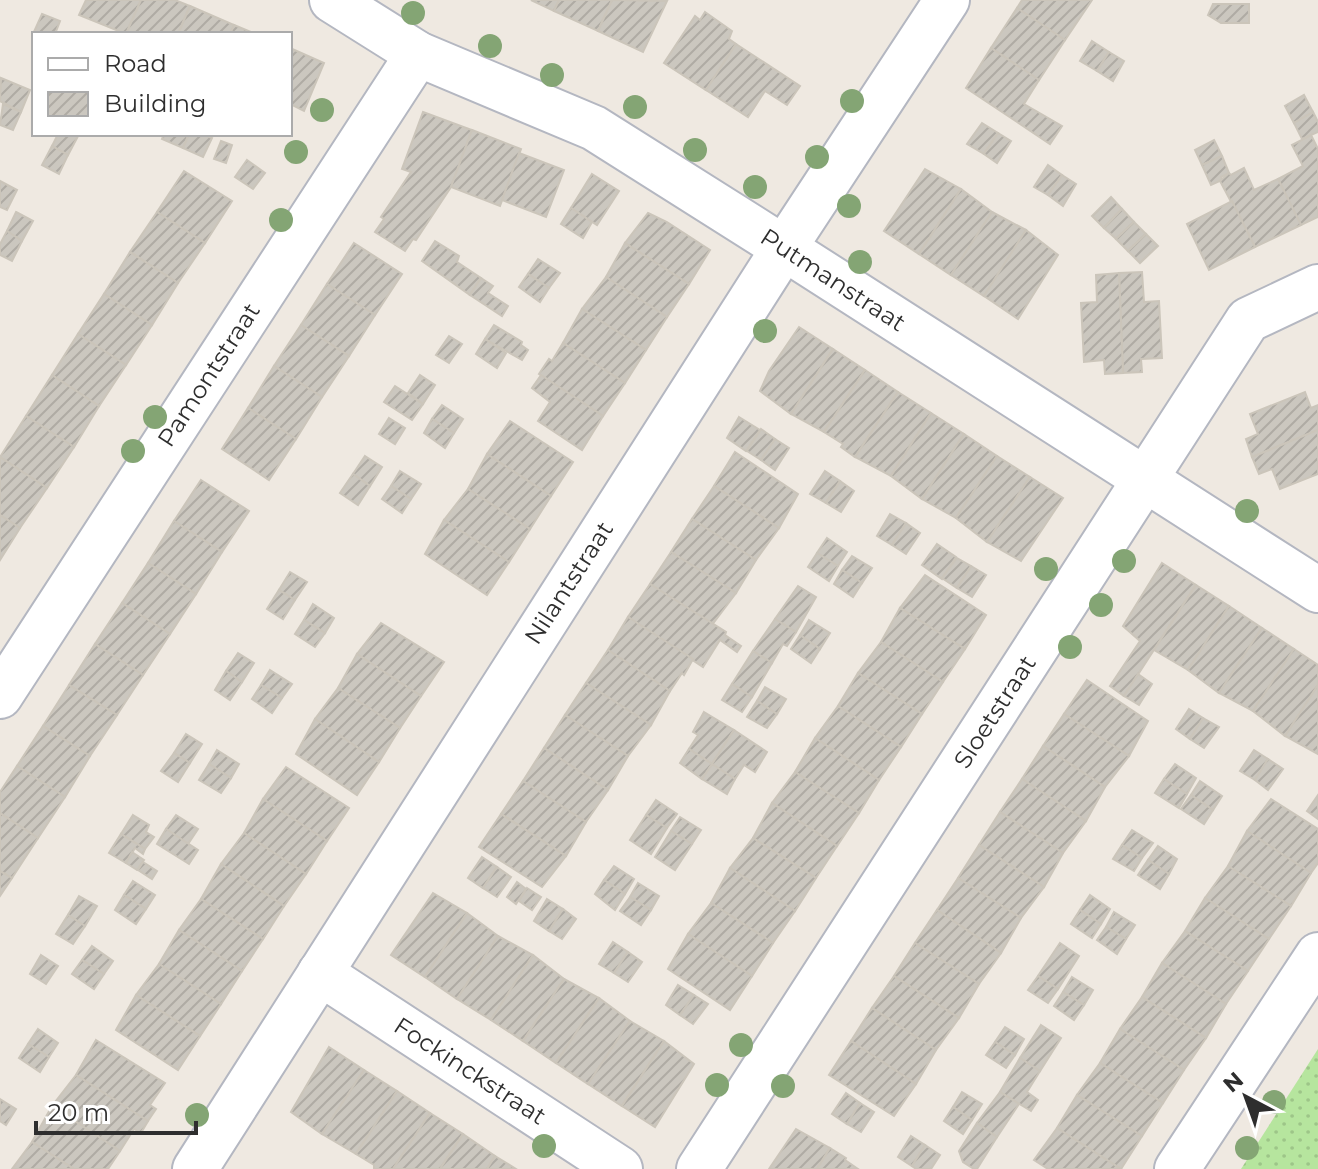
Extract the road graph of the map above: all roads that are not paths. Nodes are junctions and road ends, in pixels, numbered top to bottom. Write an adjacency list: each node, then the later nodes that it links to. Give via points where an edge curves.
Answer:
1 (332, 0): 3 (street, Putmanstraat)
2 (947, 0): 4 (street, Nilantstraat)
3 (418, 54): 4 (street, Putmanstraat, via 594,128); 8 (street, Pamontstraat)
4 (784, 248): 6 (street, Putmanstraat); 10 (street, Nilantstraat)
5 (1318, 287): 6 (street, Sloetstraat, via 1248,320)
6 (1145, 479): 7 (street, Putmanstraat); 13 (street, Sloetstraat)
7 (1318, 590)
8 (0, 696)
9 (1318, 955): 14 (street)
10 (320, 973): 11 (street, Nilantstraat); 12 (street, Fockinckstraat)
11 (195, 1169)
12 (620, 1169)
13 (699, 1169)
14 (1177, 1169)

